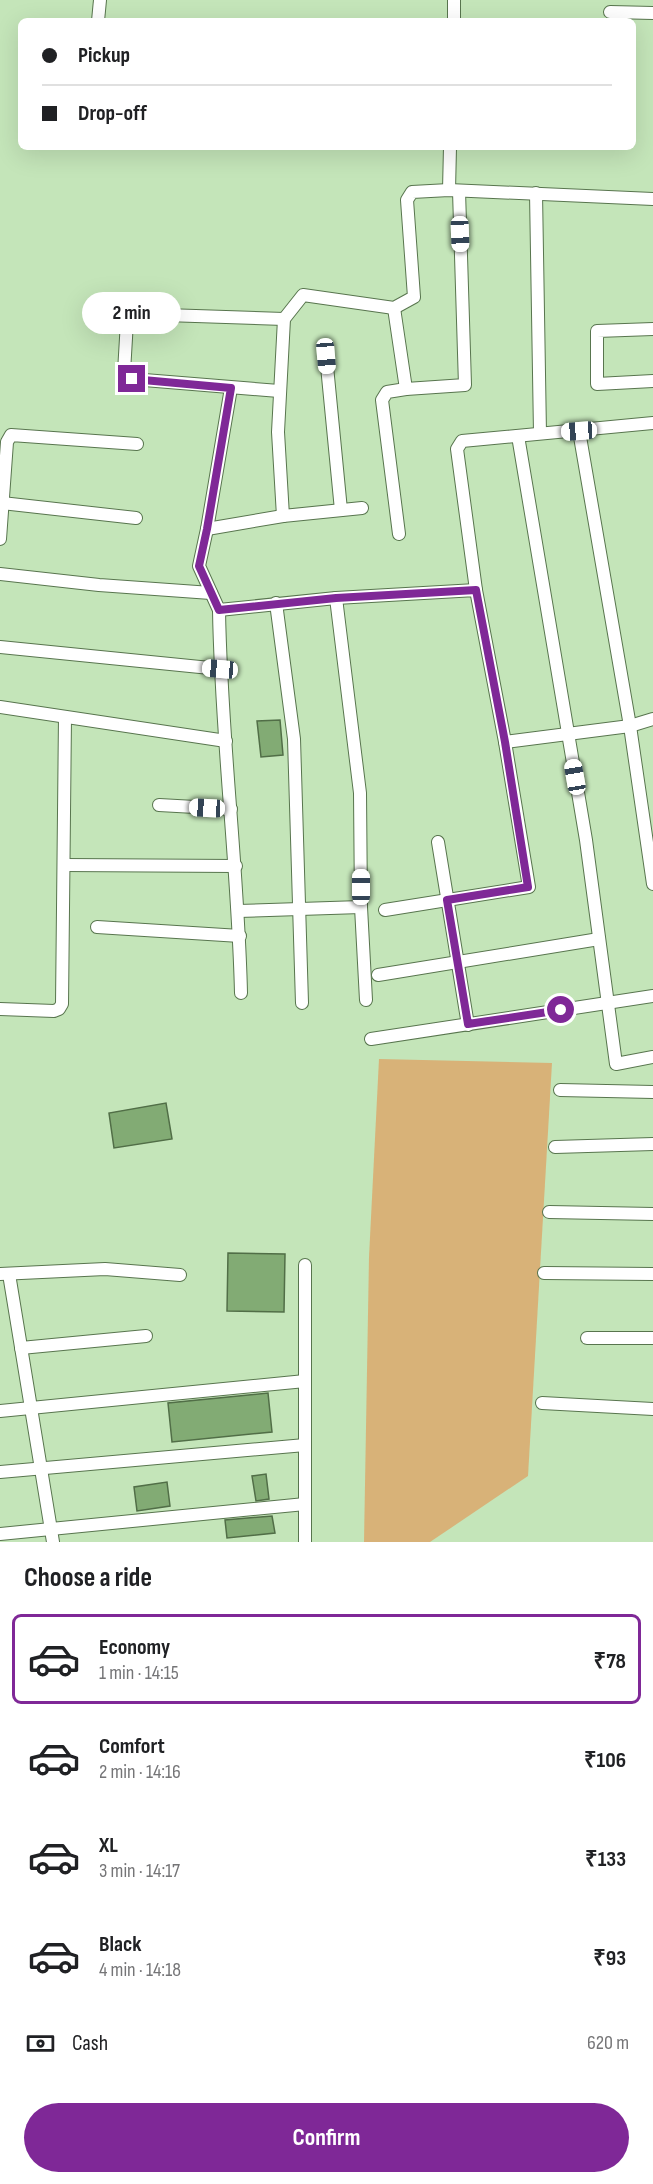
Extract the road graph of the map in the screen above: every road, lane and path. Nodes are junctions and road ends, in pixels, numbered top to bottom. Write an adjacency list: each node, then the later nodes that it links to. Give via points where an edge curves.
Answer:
1 (100, 0): 6 (street)
2 (454, 0): 7 (street)
3 (610, 12): 5 (street)
4 (653, 13): 5 (street)
5 (627, 17)
6 (98, 18)
7 (454, 18)
8 (450, 150): 9 (street)
9 (454, 190): 10 (street); 12 (street, via 412,192 407,200 414,297); 18 (street, via 465,385)
10 (536, 193): 11 (street); 22 (street)
11 (653, 199)
12 (394, 308): 13 (street, via 303,295); 18 (street)
13 (284, 319): 17 (street, via 130,316 126,377); 19 (street)
14 (653, 329): 16 (street, via 597,331 597,384)
15 (326, 356): 27 (street)
16 (653, 381)
17 (231, 388): 19 (street); 30 (street)
18 (406, 389): 31 (street, via 387,392 382,400)
19 (279, 391): 28 (street)
20 (653, 423): 21 (street)
21 (579, 431): 22 (street); 44 (street)
22 (540, 433): 23 (street)
23 (518, 436): 34 (street, via 462,441 457,449); 45 (street)
24 (137, 444): 25 (street, via 11,435 7,442)
25 (2, 503): 29 (street); 32 (street)
26 (362, 508): 27 (street)
27 (340, 510): 28 (street)
28 (283, 516): 30 (street)
29 (136, 518)
30 (207, 529): 35 (street, via 199,566)
31 (399, 534)
32 (0, 539)
33 (0, 574): 35 (street)
34 (476, 590): 36 (street); 47 (street)
35 (211, 593): 38 (street)
36 (336, 598): 37 (street); 55 (street, via 360,793)
37 (276, 603): 38 (street); 56 (street, via 294,739)
38 (219, 610): 40 (street)
39 (0, 647): 40 (street)
40 (220, 669): 46 (street)
41 (0, 707): 42 (street)
42 (65, 717): 46 (street); 51 (street)
43 (653, 719): 44 (street)
44 (630, 726): 45 (street); 53 (street)
45 (568, 735): 47 (street); 61 (street)
46 (226, 741): 49 (street)
47 (505, 742): 54 (street, via 528,887)
48 (159, 805): 49 (street)
49 (231, 809): 52 (street)
50 (438, 842): 54 (street)
51 (64, 865): 52 (street); 69 (street, via 62,1004 54,1011)
52 (236, 866): 58 (street)
53 (653, 884)
54 (447, 900): 57 (street); 62 (street)
55 (361, 907): 56 (street); 66 (street)
56 (300, 910): 58 (street); 67 (street)
57 (385, 910)
58 (238, 911): 60 (street)
59 (97, 927): 60 (street)
60 (240, 936): 64 (street)
61 (599, 939): 62 (street); 68 (street)
62 (457, 962): 63 (street); 70 (street)
63 (378, 975)
64 (241, 993)
65 (653, 996): 68 (street)
66 (366, 1000)
67 (302, 1003)
68 (608, 1003): 70 (street); 72 (street, via 616,1064)
69 (0, 1009)
70 (468, 1024): 71 (street)
71 (371, 1039)
72 (653, 1057)
73 (560, 1090): 74 (street)
74 (653, 1092)
75 (653, 1144): 76 (street)
76 (555, 1147)
77 (549, 1212): 78 (street)
78 (653, 1214)
79 (305, 1265): 88 (street)
80 (544, 1273): 82 (street)
81 (4, 1274): 83 (street, via 105,1269); 87 (street)
82 (653, 1274)
83 (180, 1275)
84 (146, 1336): 87 (street)
85 (587, 1338): 86 (street)
86 (653, 1338)
87 (21, 1348): 90 (street)
88 (305, 1382): 90 (street); 93 (street)
89 (542, 1403): 91 (street)
90 (31, 1408): 92 (street); 94 (street)
91 (653, 1409)
92 (0, 1411)
93 (305, 1445): 94 (street); 96 (street)
94 (40, 1467): 95 (street); 97 (street)
95 (0, 1472)
96 (305, 1504): 97 (street); 100 (street)
97 (51, 1528): 98 (street); 99 (street)
98 (0, 1534)
99 (53, 1542)
100 (305, 1542)

